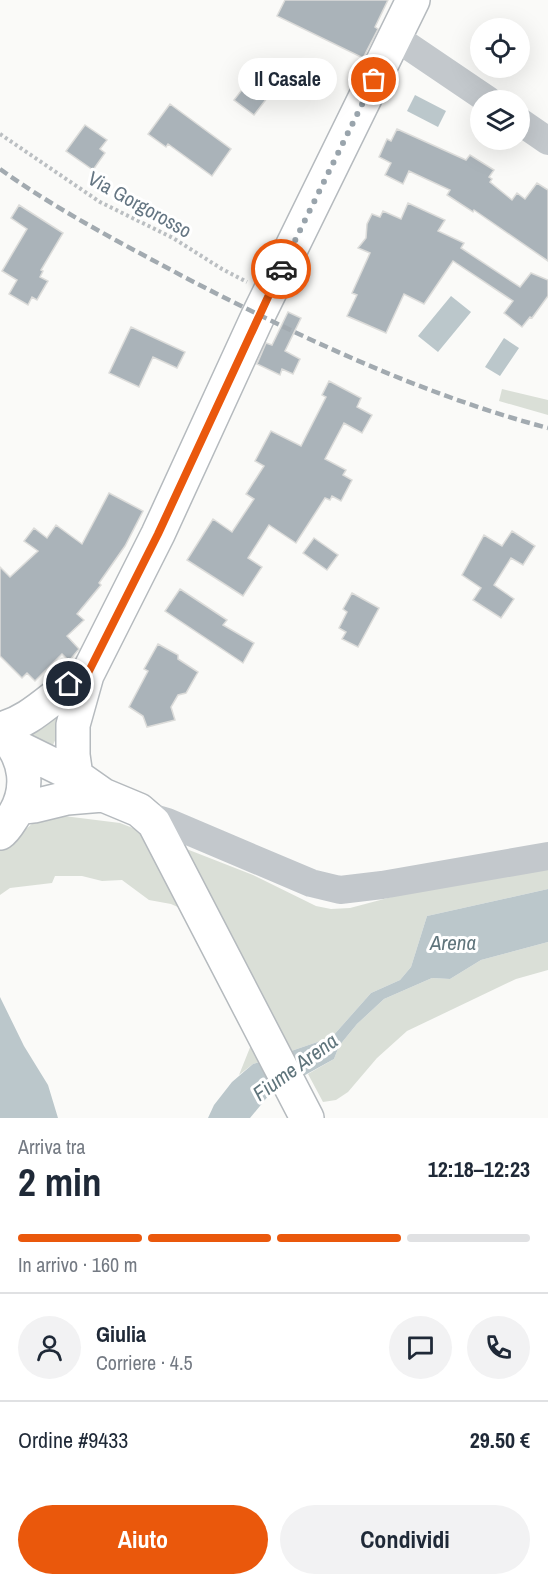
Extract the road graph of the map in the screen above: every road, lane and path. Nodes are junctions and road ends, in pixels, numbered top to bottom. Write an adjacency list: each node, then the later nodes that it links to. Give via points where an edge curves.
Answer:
1 (413, 0): 2 (main road)
2 (395, 37): 3 (street); 7 (main road)
3 (473, 90)
4 (530, 129): 6 (street)
5 (0, 134): 7 (path, Via Gorgorosso, via 100,202)
6 (548, 141)
7 (270, 292): 8 (main road, via 158,534)
8 (87, 675): 9 (main road, via 69,684); 10 (main road)
9 (5, 735): 10 (main road); 12 (main road, via 24,769 24,793)
10 (64, 770): 11 (main road); 12 (main road, via 32,793)
11 (104, 795): 12 (main road, via 68,798); 13 (main road)
12 (13, 815)
13 (150, 817): 14 (street, via 311,883 340,890); 15 (main road)
14 (548, 856)
15 (304, 1110)

